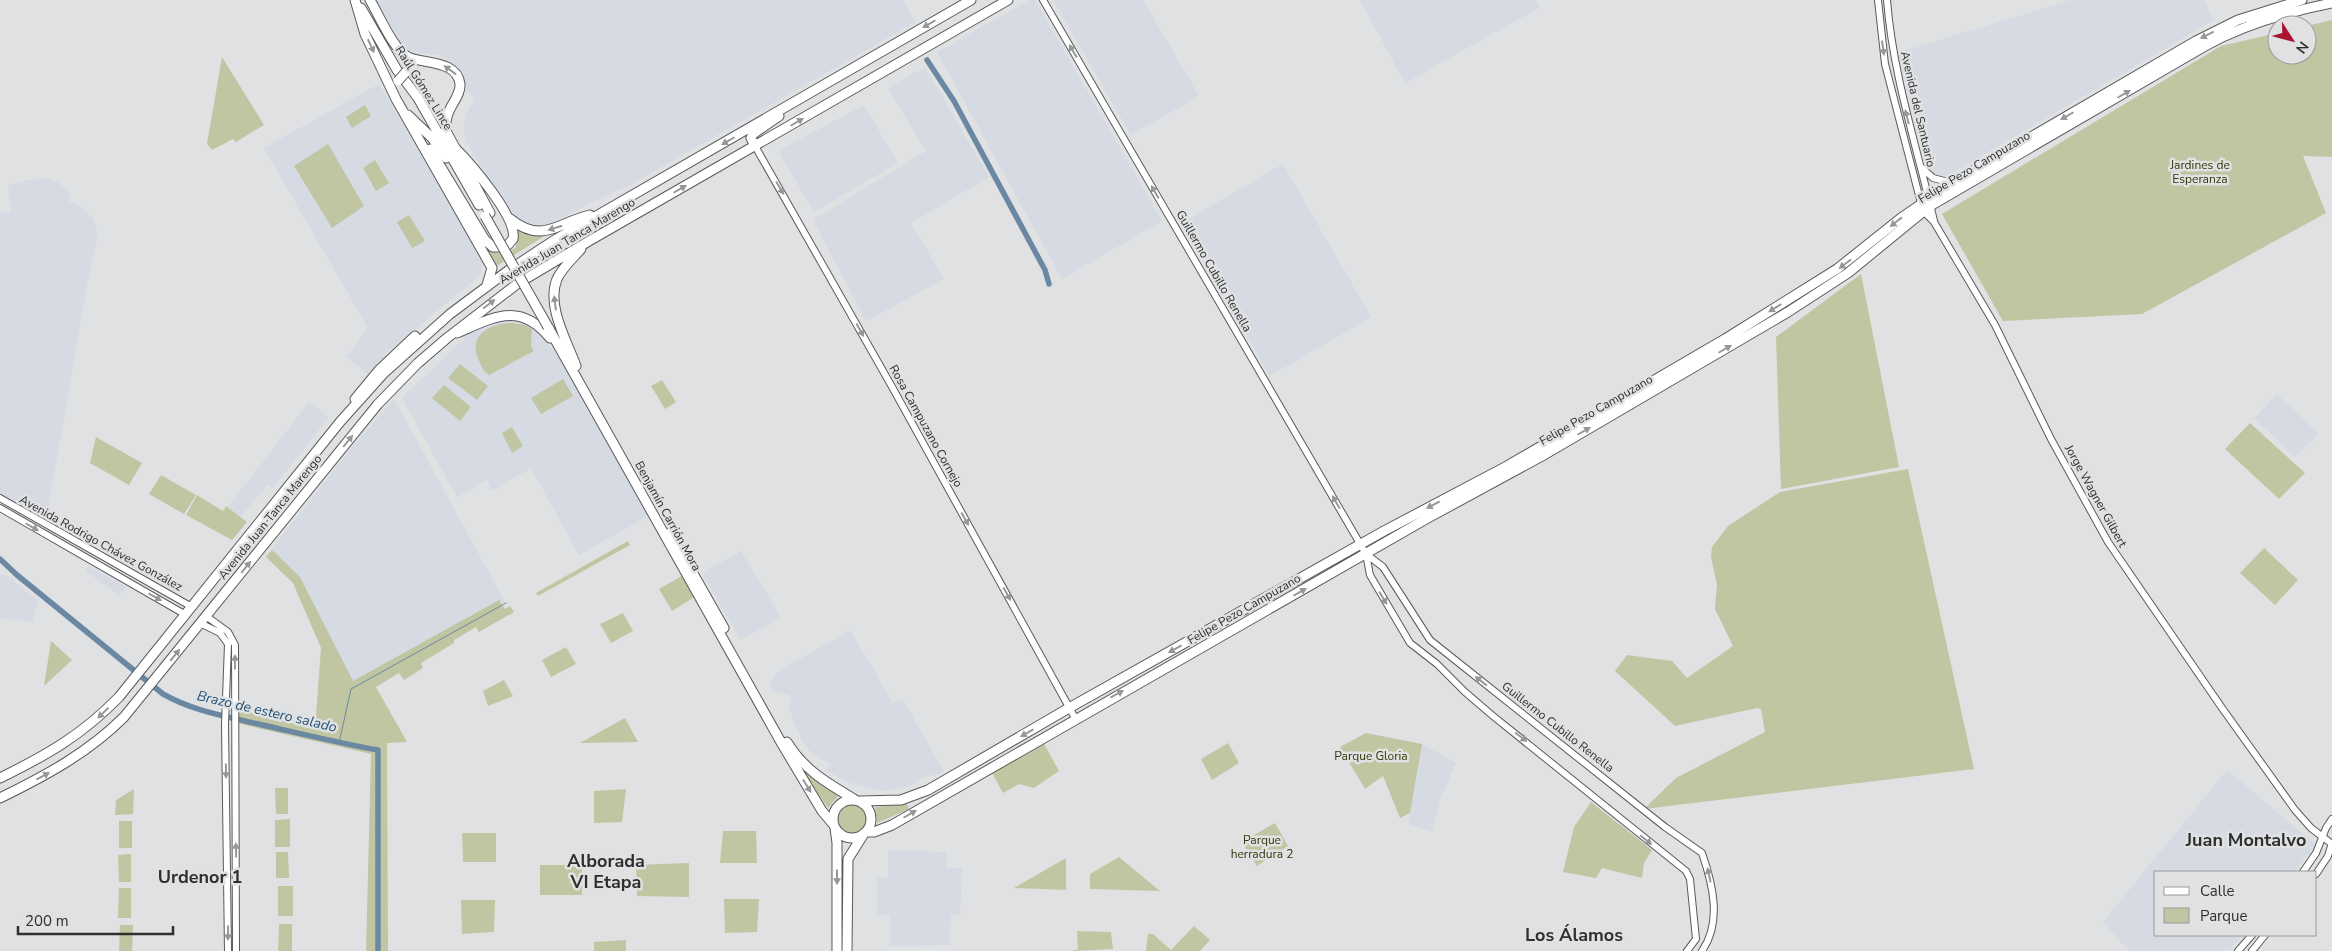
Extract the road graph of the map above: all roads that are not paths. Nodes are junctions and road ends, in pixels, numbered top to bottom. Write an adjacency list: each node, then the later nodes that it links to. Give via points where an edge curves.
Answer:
1 (356, 0): 12 (main road, one-way to 12, via 365,34); 19 (main road, Raúl Gómez Lince)
2 (370, 0): 10 (main road, Raúl Gómez Lince, via 398,49 409,57)
3 (971, 0): 11 (main road, Avenida Juan Tanca Marengo, one-way to 11)
4 (1008, 0): 14 (main road, Avenida Juan Tanca Marengo, one-way to 4)
5 (1043, 0): 31 (street, Guillermo Cubillo Renella, one-way to 5)
6 (1878, 0): 20 (street, Avenida del Santuario, one-way to 20, via 1885,64)
7 (1887, 0): 16 (street, Avenida del Santuario, one-way to 7, via 1899,84)
8 (2302, 0): 18 (main road, Felipe Pezo Campuzano, one-way to 18, via 2238,20 2196,41)
9 (2332, 3): 20 (main road, Felipe Pezo Campuzano, one-way to 9, via 2224,36 2265,19)
10 (427, 61): 12 (main road, bridge, via 412,65 403,72 398,81); 15 (main road, Raúl Gómez Lince, one-way to 10, via 448,137 446,119 459,91 459,80 453,71)
11 (798, 100): 14 (main road, via 753,134 751,138); 21 (main road, Avenida Juan Tanca Marengo, one-way to 21)
12 (397, 102): 13 (main road); 25 (main road, via 489,263 492,273)
13 (406, 114): 19 (main road, via 432,138); 23 (main road, via 423,136 485,240 493,247 506,246 513,239 514,231)
14 (755, 146): 24 (main road, Avenida Juan Tanca Marengo, one-way to 14); 35 (street, Rosa Campuzano Cornejo, one-way to 35, via 900,400)
15 (455, 148): 17 (main road); 19 (main road, Raúl Gómez Lince)
16 (1919, 165): 18 (street, via 1933,178); 20 (street, Avenida del Santuario)
17 (475, 169): 19 (main road); 23 (main road)
18 (1952, 183): 20 (main road, Felipe Pezo Campuzano)
19 (476, 195): 22 (main road, Raúl Gómez Lince)
20 (1926, 205): 28 (main road, Felipe Pezo Campuzano, via 1828,288); 45 (street, Jorge Wagner Gilbert, via 1998,332 2051,439 2108,542 2276,784 2302,818)
21 (601, 213): 23 (main road, one-way to 23, via 544,231 525,229); 25 (main road, Avenida Juan Tanca Marengo)
22 (488, 215): 27 (main road, Benjamín Carrión Mora)
23 (507, 216)
24 (589, 240): 26 (main road, Avenida Juan Tanca Marengo, one-way to 24, via 517,284); 27 (main road, one-way to 24, via 556,308 555,289 563,270)
25 (483, 288): 33 (main road, Avenida Juan Tanca Marengo, via 406,351 340,422)
26 (447, 338): 27 (main road, via 487,320 519,315 549,336); 34 (main road, Avenida Juan Tanca Marengo, one-way to 26, via 373,410)
27 (573, 366): 41 (main road, Benjamín Carrión Mora, via 793,752 819,778); 43 (main road, Benjamín Carrión Mora, one-way to 43, via 782,744)
28 (1540, 452): 31 (main road, Felipe Pezo Campuzano, one-way to 31); 32 (main road, Felipe Pezo Campuzano)
29 (0, 498): 33 (street, Avenida Rodrigo Chávez González)
30 (0, 508): 33 (street, Avenida Rodrigo Chávez González, one-way to 33)
31 (1360, 544): 32 (street, Guillermo Cubillo Renella); 35 (main road, Felipe Pezo Campuzano, one-way to 35)
32 (1366, 554): 37 (main road, Felipe Pezo Campuzano, one-way to 32); 55 (street, Guillermo Cubillo Renella, one-way to 55, via 1370,575 1410,643 1493,716 1686,871 1690,879 1696,939); 56 (street, Guillermo Cubillo Renella, one-way to 32, via 1710,939 1714,923 1713,896 1702,853 1430,640 1383,567)
33 (189, 611): 39 (main road, Avenida Juan Tanca Marengo, one-way to 39, via 106,710 50,752)
34 (203, 620): 40 (main road, Avenida Juan Tanca Marengo, one-way to 34, via 95,744 124,718); 51 (street, one-way to 51, via 228,644 225,722); 52 (street, one-way to 34, via 234,641 228,632)
35 (1069, 708): 36 (main road, Felipe Pezo Campuzano); 37 (street, Rosa Campuzano Cornejo)
36 (1055, 716): 38 (main road, via 1062,721); 41 (main road, Felipe Pezo Campuzano, one-way to 41, via 928,790 901,800)
37 (1075, 718): 38 (main road, Felipe Pezo Campuzano)
38 (1061, 726): 44 (main road, Felipe Pezo Campuzano, one-way to 38, via 892,825)
39 (0, 778)
40 (0, 798)
41 (858, 800): 43 (main road, via 848,800 837,806 832,818); 44 (main road, via 871,815)
42 (2332, 819): 45 (street)
43 (834, 826): 44 (main road, via 848,838); 53 (main road, one-way to 53, via 837,843)
44 (865, 833): 54 (main road, via 848,859)
45 (2323, 837): 46 (street, Jorge Wagner Gilbert); 47 (street)
46 (2332, 844): 48 (street)
47 (2305, 871)
48 (2317, 872)
49 (2251, 936): 57 (street)
50 (2264, 936): 58 (street)
51 (228, 951)
52 (236, 951)
53 (837, 951)
54 (847, 951)
55 (1687, 951)
56 (1702, 951)
57 (2238, 951)
58 (2252, 951)

